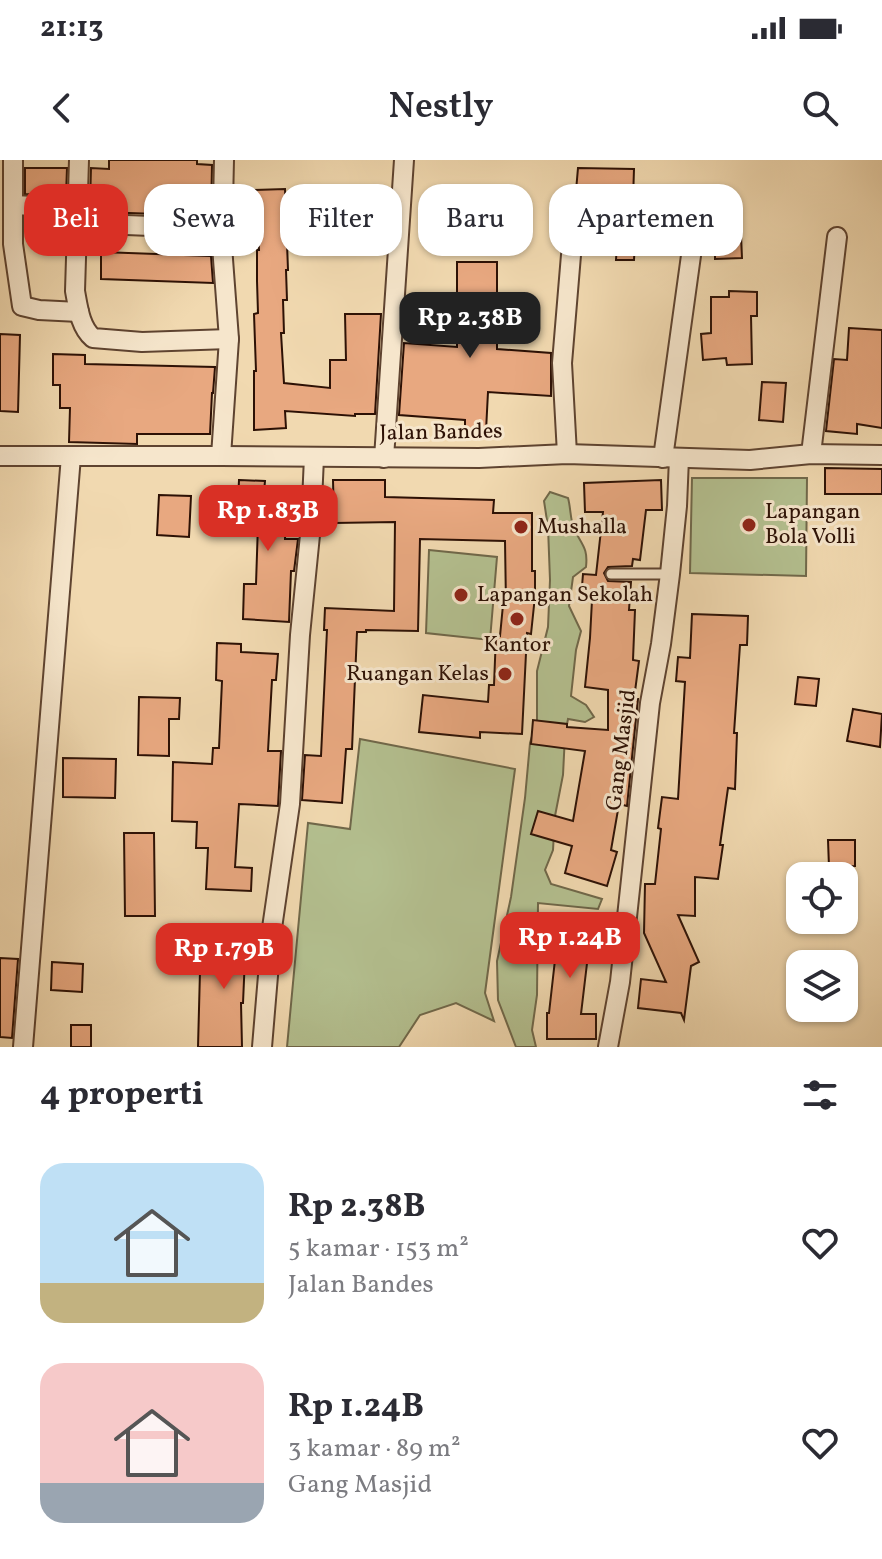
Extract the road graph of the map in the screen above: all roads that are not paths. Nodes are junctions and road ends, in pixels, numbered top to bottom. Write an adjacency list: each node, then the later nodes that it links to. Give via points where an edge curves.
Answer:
1 (13, 160): 7 (street)
2 (79, 160): 5 (street)
3 (224, 160): 6 (street)
4 (404, 160): 23 (street)
5 (79, 184)
6 (224, 184)
7 (13, 205): 8 (street); 14 (street, via 22,306)
8 (24, 207)
9 (837, 237): 17 (street)
10 (76, 256): 14 (street)
11 (224, 256): 15 (street)
12 (571, 256): 16 (street, via 562,363)
13 (693, 256): 24 (street, Gang Masjid)
14 (79, 312): 15 (street, via 93,338)
15 (229, 339): 21 (street)
16 (567, 454): 23 (street, Jalan Bandes); 24 (street, Jalan Bandes)
17 (811, 454): 18 (street, Jalan Bandes); 24 (street, Jalan Bandes, via 750,460)
18 (882, 455)
19 (0, 456): 20 (street, Jalan Bandes)
20 (71, 456): 21 (street, Jalan Bandes); 27 (street)
21 (221, 456): 22 (street, Jalan Bandes)
22 (314, 457): 23 (street, Jalan Bandes); 28 (street, via 290,804)
23 (384, 458)
24 (671, 458): 26 (street, Gang Masjid, via 677,506)
25 (611, 574): 26 (lane)
26 (670, 574): 29 (street, Gang Masjid)
27 (23, 1047)
28 (262, 1047)
29 (608, 1047)

